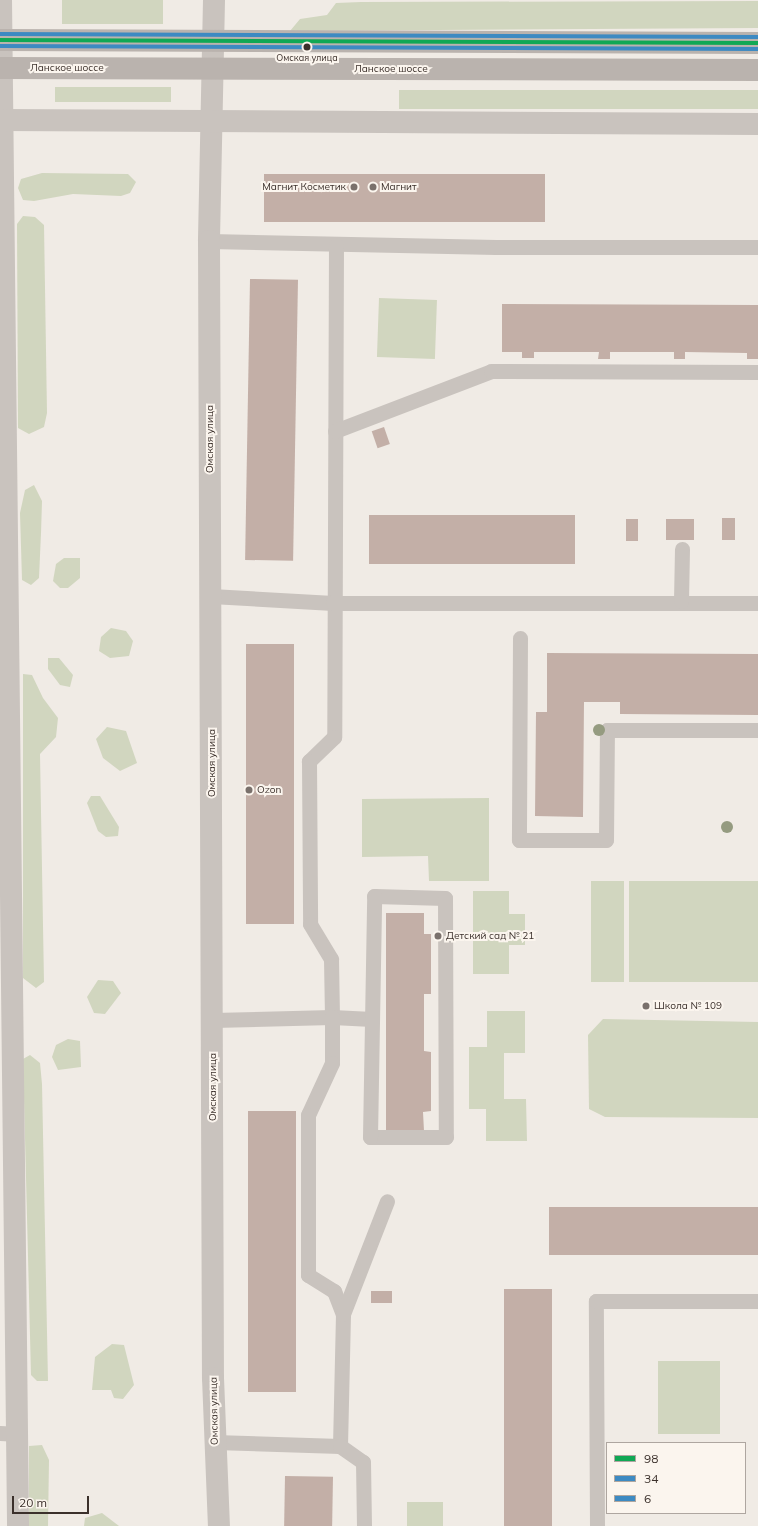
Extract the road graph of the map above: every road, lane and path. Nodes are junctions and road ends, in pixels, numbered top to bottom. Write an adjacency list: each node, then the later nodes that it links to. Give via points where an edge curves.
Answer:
1 (1, 0): 3 (street)
2 (214, 0): 4 (street, Омская улица)
3 (0, 40): 4 (main road); 6 (street)
4 (213, 41): 5 (main road); 7 (street, Омская улица)
5 (758, 43)
6 (0, 68): 7 (main road, Ланское шоссе); 9 (street)
7 (213, 68): 8 (main road, Ланское шоссе); 10 (street, Омская улица)
8 (758, 70)
9 (1, 120): 10 (street); 18 (street)
10 (212, 121): 11 (street); 12 (street, Омская улица)
11 (758, 124)
12 (209, 241): 13 (lane); 19 (street, Омская улица)
13 (336, 245): 14 (lane); 16 (lane)
14 (758, 247)
15 (758, 372): 16 (lane, via 491,371)
16 (335, 431): 22 (lane)
17 (682, 549): 20 (lane)
18 (4, 594): 28 (street)
19 (211, 596): 22 (lane); 27 (street, Омская улица)
20 (681, 601): 21 (lane); 22 (lane)
21 (758, 602)
22 (333, 603): 25 (lane, via 334,737 309,761 310,924 331,959)
23 (520, 638): 24 (lane, via 519,840 606,840 607,730)
24 (758, 730)
25 (332, 1017): 26 (lane); 27 (lane); 31 (lane, via 332,1063 308,1114 308,1275 334,1291)
26 (372, 1019): 26 (lane, via 370,1137 446,1137 445,898 374,896)
27 (213, 1020): 33 (street, Омская улица)
28 (6, 1023): 32 (street)
29 (386, 1201): 31 (lane)
30 (758, 1301): 38 (lane, via 596,1301)
31 (343, 1314): 34 (lane)
32 (9, 1434): 35 (street)
33 (214, 1442): 34 (lane); 36 (street, Омская улица)
34 (340, 1446): 37 (lane, via 363,1462)
35 (18, 1526)
36 (219, 1526)
37 (364, 1526)
38 (597, 1526)

